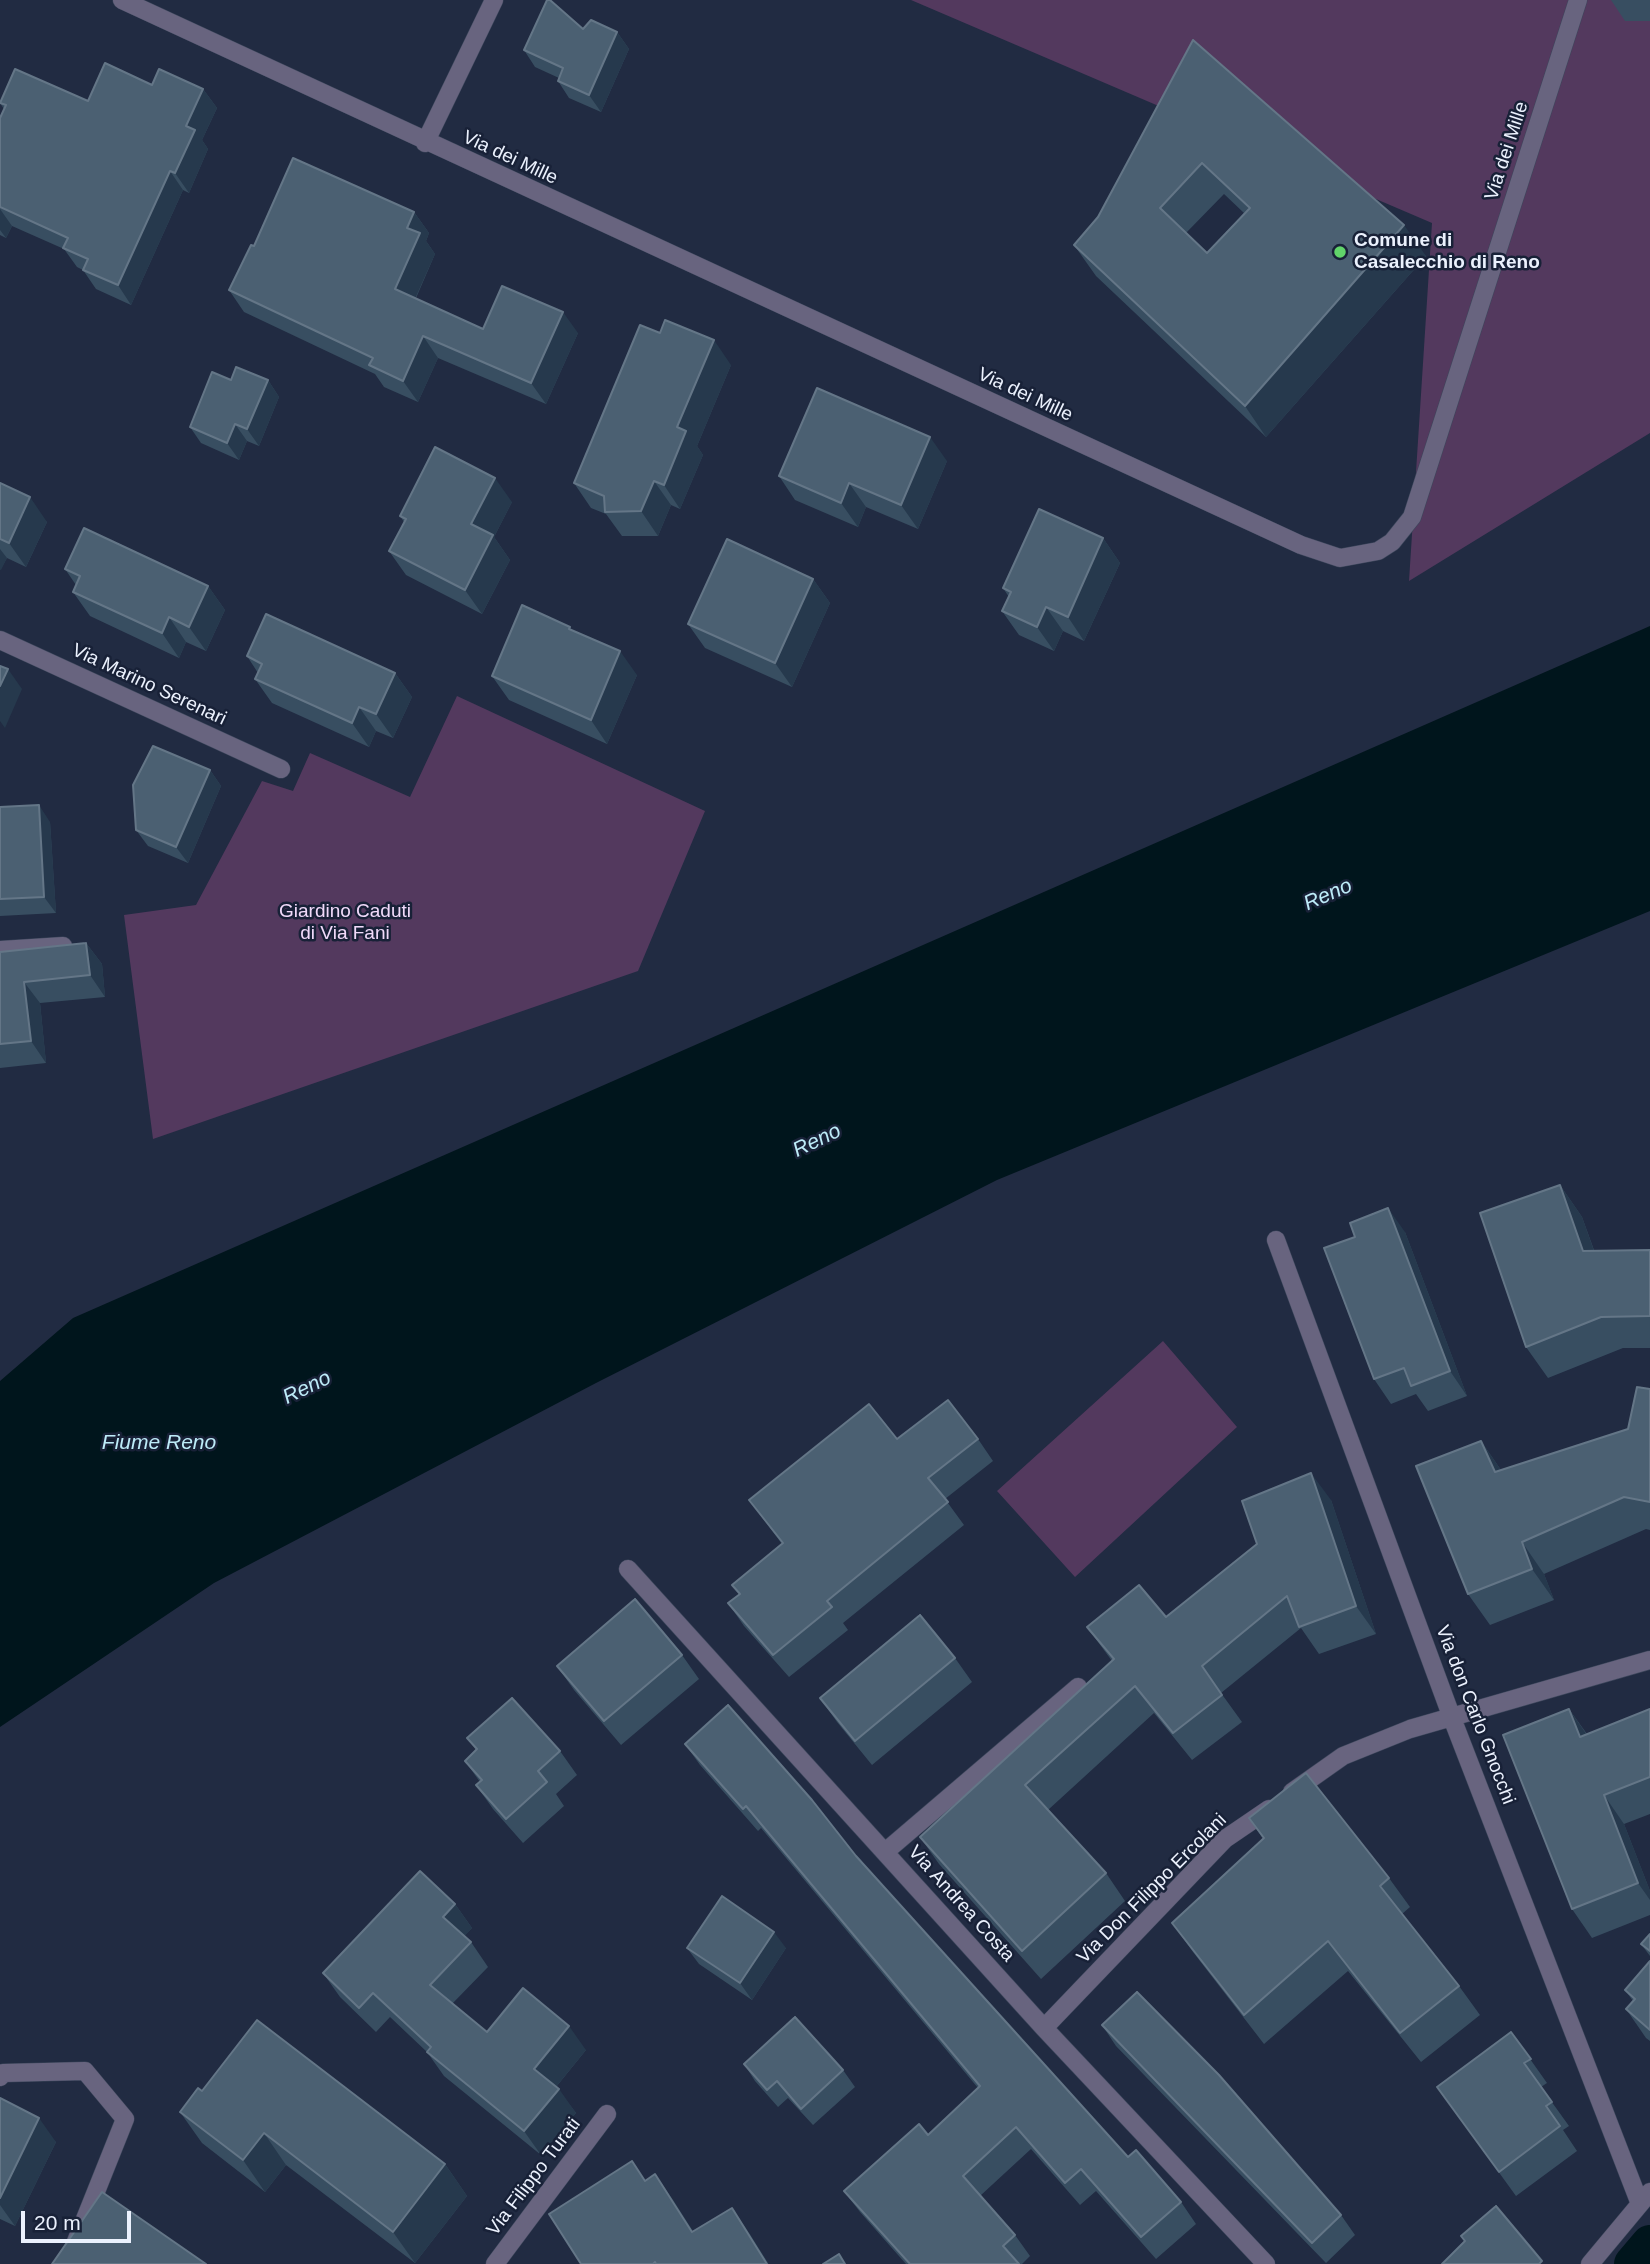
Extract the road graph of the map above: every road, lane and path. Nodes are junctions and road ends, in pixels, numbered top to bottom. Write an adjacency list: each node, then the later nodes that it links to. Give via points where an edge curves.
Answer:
1 (122, 0): 4 (street, Via dei Mille)
2 (495, 0): 4 (street)
3 (1578, 0): 4 (street, Via dei Mille, via 1417,504 1392,542 1360,556 1340,558 1301,545)
4 (425, 143)
5 (0, 640): 6 (street, Via Marino Serenari)
6 (281, 769)
7 (87, 945): 8 (street)
8 (0, 950)
9 (1276, 1240): 13 (street, Via don Carlo Gnocchi)
10 (628, 1569): 14 (street, Via Andrea Costa)
11 (1650, 1660): 13 (street, Via Don Filippo Ercolani)
12 (1079, 1687): 14 (street)
13 (1452, 1718): 15 (street, Via Don Filippo Ercolani, via 1343,1756 1225,1839); 18 (street, Via don Carlo Gnocchi)
14 (885, 1852): 15 (street, Via Andrea Costa)
15 (1044, 2028): 21 (street, Via Andrea Costa)
16 (0, 2077): 19 (street, via 3,2073 85,2071 125,2119)
17 (607, 2114): 20 (street, Via Filippo Turati)
18 (1645, 2198): 22 (street)
19 (68, 2264)
20 (495, 2264)
21 (1266, 2264)
22 (1590, 2264)

